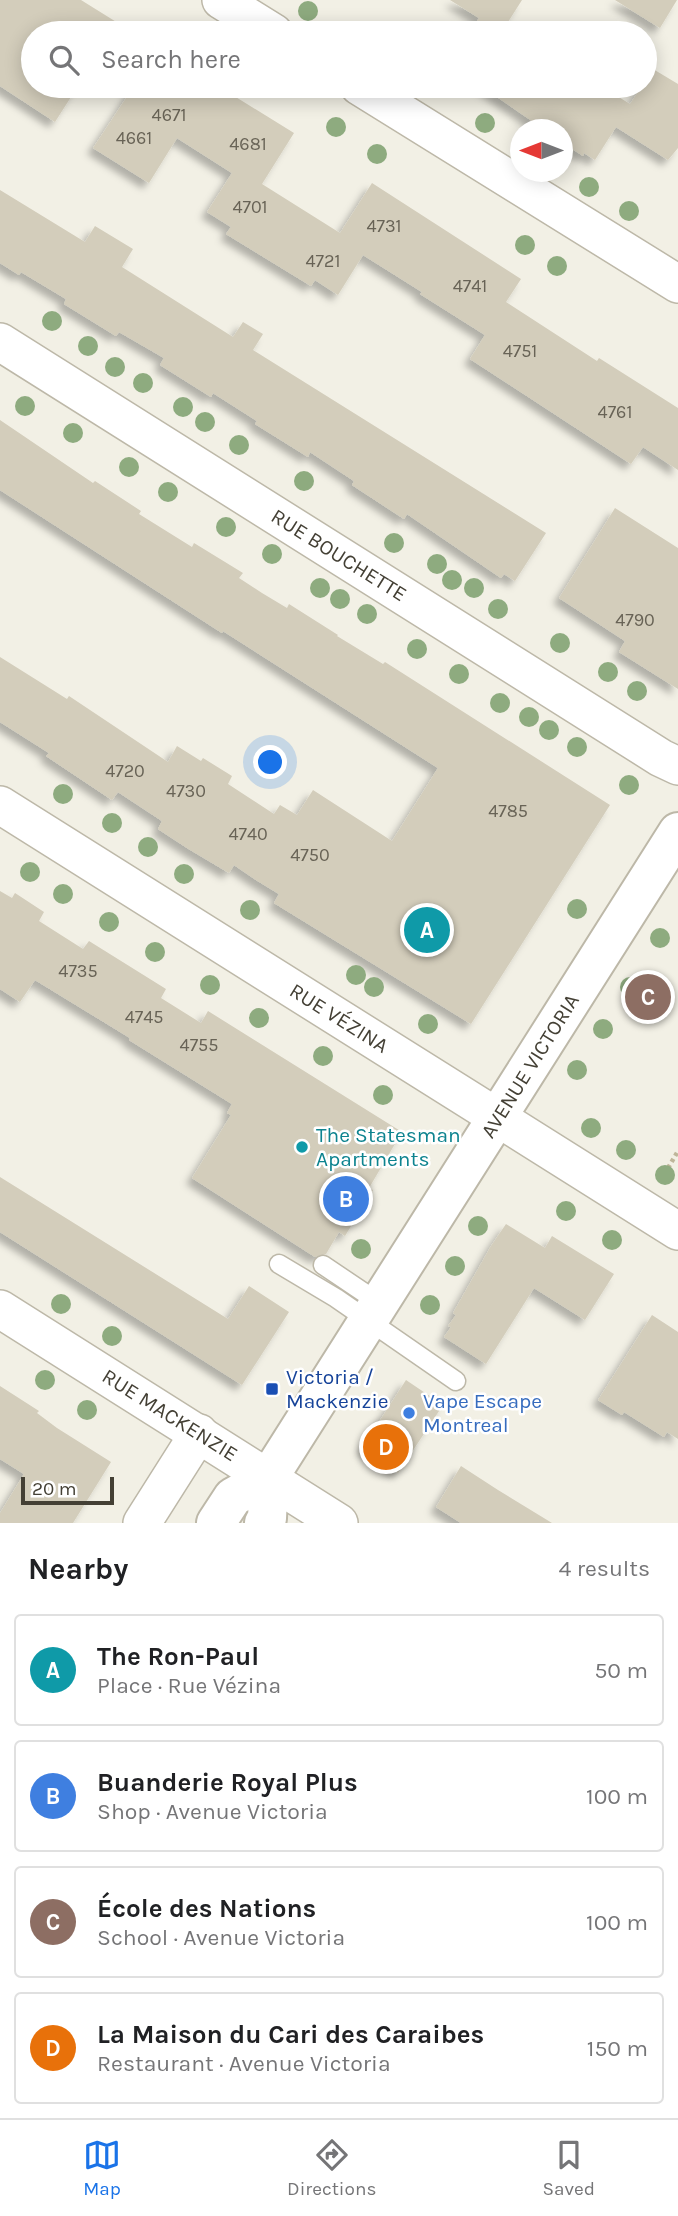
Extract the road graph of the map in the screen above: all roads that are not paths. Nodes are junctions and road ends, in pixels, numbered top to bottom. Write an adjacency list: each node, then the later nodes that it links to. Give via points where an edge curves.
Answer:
1 (221, 0): 2 (street)
2 (255, 21)
3 (378, 98): 4 (street)
4 (678, 284)
5 (0, 342): 6 (street, RUE BOUCHETTE)
6 (678, 766)
7 (0, 805): 9 (street, RUE VÉZINA)
8 (678, 831): 9 (street, AVENUE VICTORIA)
9 (497, 1117): 10 (street, RUE VÉZINA); 14 (street, AVENUE VICTORIA)
10 (675, 1221)
11 (279, 1264): 14 (lane, via 336,1298)
12 (323, 1265): 14 (lane)
13 (0, 1309): 16 (street, RUE MACKENZIE)
14 (373, 1311): 15 (lane); 17 (street, AVENUE VICTORIA)
15 (456, 1381)
16 (199, 1433): 17 (street, RUE MACKENZIE); 18 (street)
17 (269, 1477): 19 (street, AVENUE VICTORIA, via 233,1497); 20 (street, AVENUE VICTORIA); 21 (street, RUE MACKENZIE)
18 (142, 1523)
19 (216, 1523)
20 (264, 1523)
21 (339, 1523)

